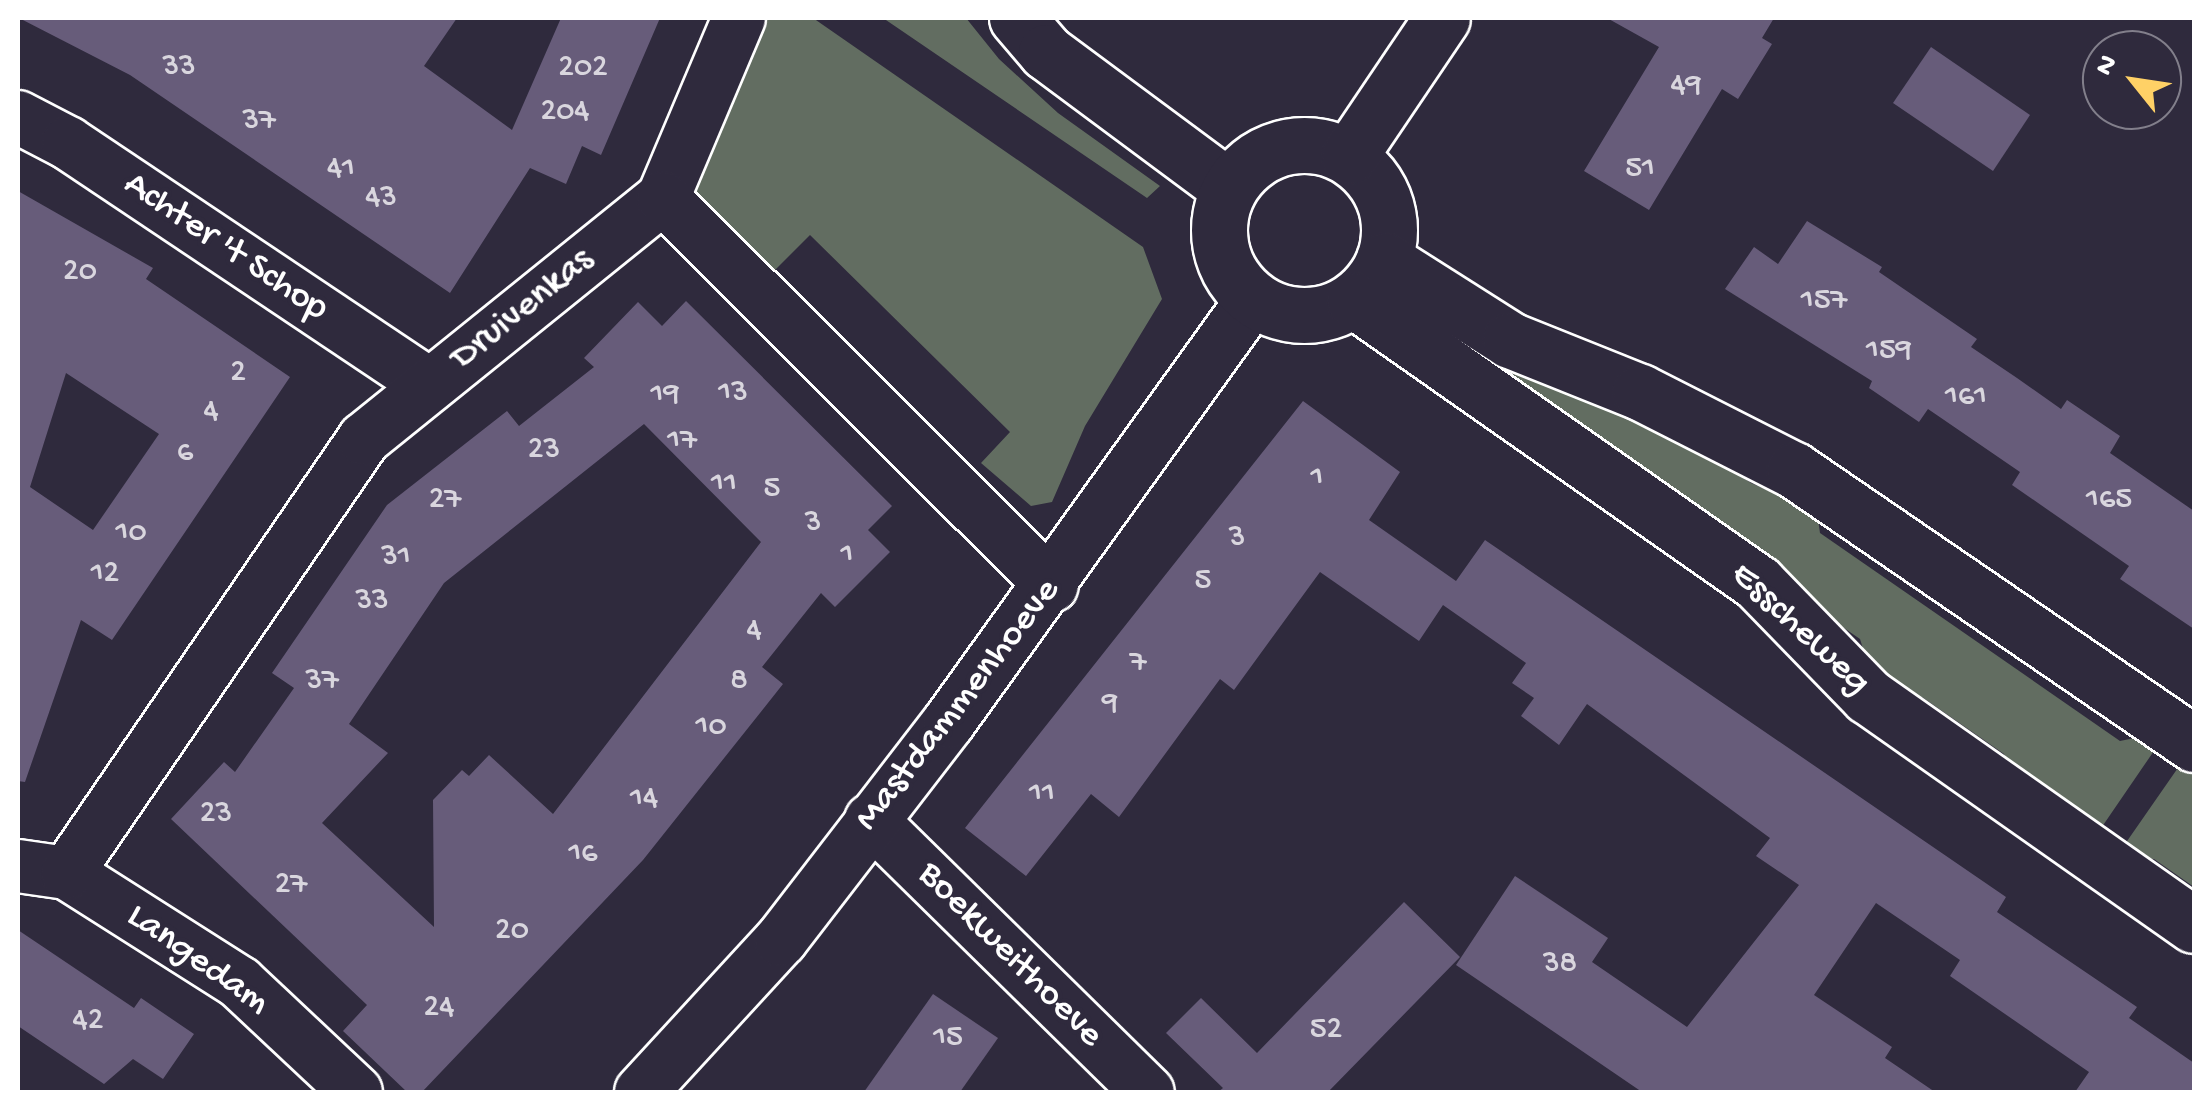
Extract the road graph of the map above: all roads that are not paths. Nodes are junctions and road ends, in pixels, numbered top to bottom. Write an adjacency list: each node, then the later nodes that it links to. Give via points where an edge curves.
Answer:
1 (739, 18): 7 (street)
2 (1018, 18): 6 (street, via 1046,52)
3 (1442, 18): 5 (street)
4 (18, 117): 10 (street, Achter 't Schop, via 68,143)
5 (1349, 156): 6 (street, via 1316,144 1282,146 1251,162); 8 (street, via 1378,184 1389,221)
6 (1229, 188): 9 (street, via 1218,236 1235,282)
7 (663, 198): 10 (street, Druivenkas); 11 (street)
8 (1369, 280): 9 (street, via 1321,314 1285,313); 12 (street, via 1640,392 1794,470); 15 (street, Esscheweg, via 1758,584 1868,696)
9 (1253, 299): 11 (street, Mastdammenhoeve)
10 (430, 385): 14 (street, Druivenkas, via 364,439)
11 (1052, 586): 13 (street, Mastdammenhoeve)
12 (2194, 744)
13 (870, 820): 17 (street, Mastdammenhoeve, via 781,940); 18 (street, Boekweithoeve)
14 (42, 870): 16 (street, Langedam, via 240,983)
15 (2194, 924)
16 (356, 1092)
17 (641, 1092)
18 (1148, 1092)

